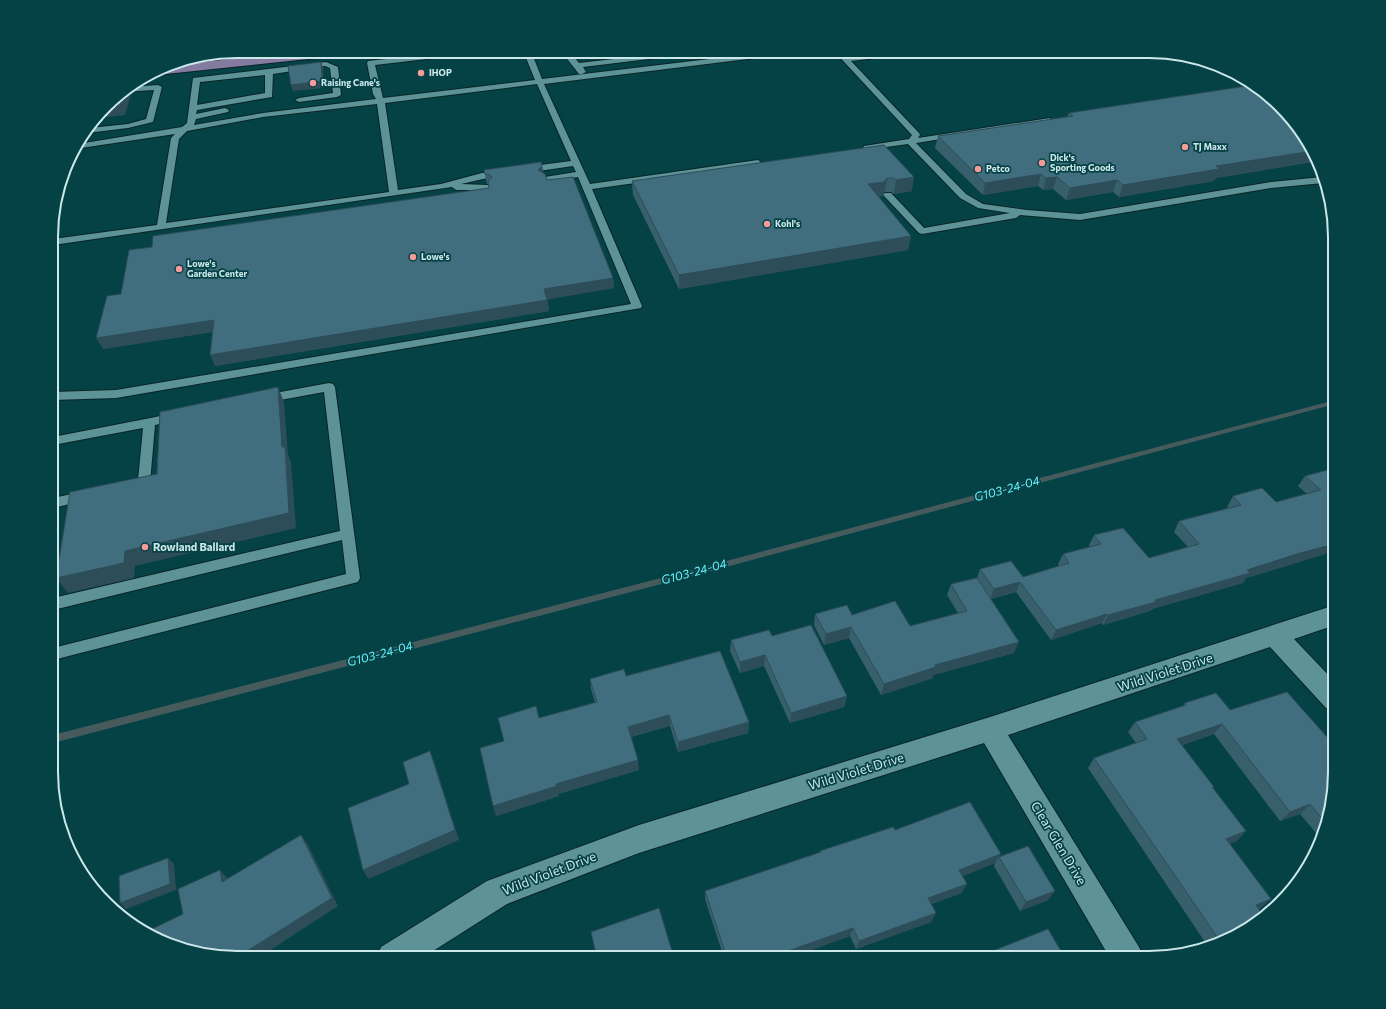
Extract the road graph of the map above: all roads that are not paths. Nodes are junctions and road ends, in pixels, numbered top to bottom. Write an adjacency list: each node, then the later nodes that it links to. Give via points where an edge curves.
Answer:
1 (279, 58): 12 (main road)
2 (420, 58): 18 (lane, via 371,64)
3 (530, 58): 15 (lane)
4 (568, 58): 10 (lane)
5 (627, 58): 10 (lane)
6 (658, 58): 11 (lane)
7 (724, 58): 11 (lane)
8 (854, 58): 9 (lane)
9 (845, 60): 27 (lane, via 916,134)
10 (579, 65): 14 (lane)
11 (665, 68): 14 (lane)
12 (175, 69)
13 (269, 72): 17 (lane, via 326,64 334,67 337,95); 20 (lane, via 268,95); 20 (lane, via 196,80)
14 (586, 78): 15 (lane)
15 (540, 83): 18 (lane); 31 (lane)
16 (136, 89): 23 (lane, via 158,86)
17 (299, 100)
18 (381, 102): 25 (lane, via 263,115); 38 (lane)
19 (258, 105): 21 (lane)
20 (192, 108): 21 (lane)
21 (192, 117): 25 (lane, via 191,124)
22 (1057, 119): 27 (lane)
23 (150, 120): 24 (lane); 26 (lane)
24 (93, 130)
25 (182, 130): 26 (lane); 41 (lane, via 175,138)
26 (144, 137): 28 (lane)
27 (911, 142): 29 (lane); 40 (lane, via 963,196 982,206)
28 (83, 146)
29 (862, 149)
30 (765, 162): 36 (lane)
31 (576, 163): 32 (lane); 35 (lane, via 482,176)
32 (581, 174): 33 (lane); 36 (lane)
33 (545, 180)
34 (1319, 180): 40 (lane, via 1271,185 1080,217)
35 (442, 187): 37 (lane); 38 (lane)
36 (587, 187): 43 (lane, via 637,306 116,394)
37 (488, 188)
38 (394, 193): 41 (lane)
39 (888, 195): 40 (lane, via 922,231)
40 (1027, 213)
41 (160, 226): 42 (lane)
42 (58, 241)
43 (58, 396)
44 (251, 402): 51 (lane, via 329,386)
45 (188, 414): 46 (lane)
46 (149, 422): 47 (lane); 48 (lane, via 144,484)
47 (58, 440)
48 (122, 488)
49 (100, 493): 50 (lane)
50 (58, 502)
51 (347, 534): 52 (lane); 55 (lane, via 353,578)
52 (58, 603)
53 (1328, 617): 54 (street, Wild Violet Drive)
54 (1276, 635): 56 (street); 57 (street, Wild Violet Drive)
55 (58, 653)
56 (1328, 692)
57 (990, 729): 58 (street, Wild Violet Drive, via 639,839 498,892); 59 (street, Clear Glen Drive)
58 (403, 951)
59 (1124, 951)

